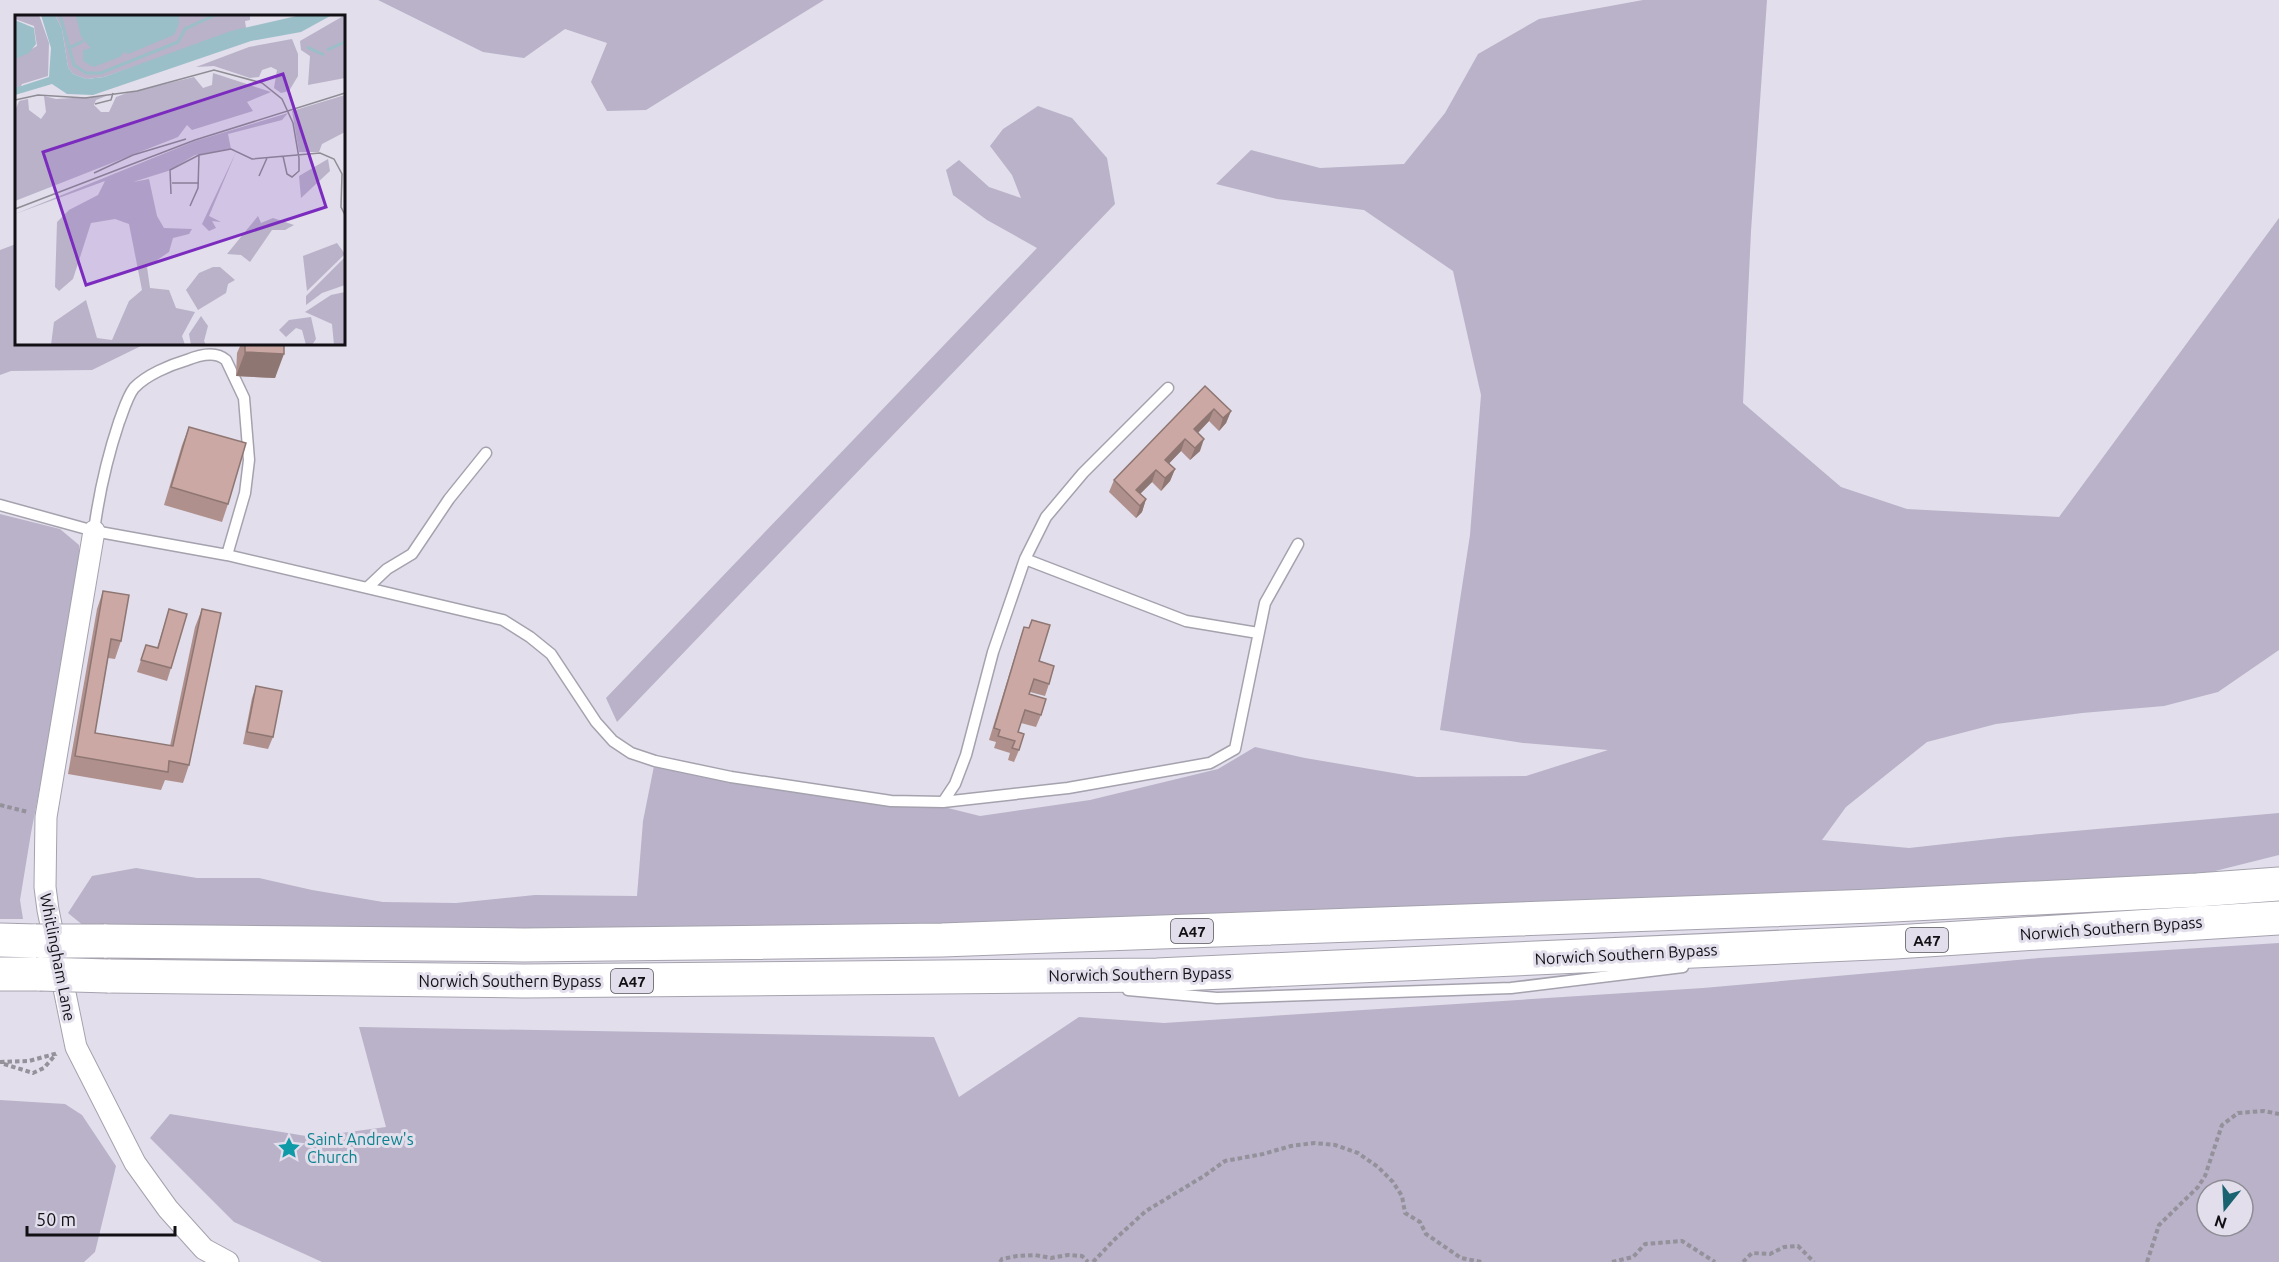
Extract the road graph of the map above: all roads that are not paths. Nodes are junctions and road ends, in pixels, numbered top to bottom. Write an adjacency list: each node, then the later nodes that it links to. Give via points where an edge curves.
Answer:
1 (1168, 388): 7 (lane, via 1046,517)
2 (486, 453): 8 (lane, via 412,554)
3 (0, 505): 4 (lane)
4 (94, 531): 6 (lane); 6 (lane, via 110,448 133,389 184,360 216,355 226,360 244,398 249,460 245,493); 19 (street, Whitlingham Lane, via 46,817 45,887 66,1051 168,1209 204,1249)
5 (1298, 544): 9 (lane, via 1265,603)
6 (227, 555): 8 (lane)
7 (1025, 559): 9 (lane, via 1186,621); 10 (lane, via 993,652 966,755)
8 (368, 587): 10 (lane, via 503,620 530,637 551,654 596,722 631,753 742,778 891,801)
9 (1258, 633): 10 (lane, via 1235,748 1210,763 1068,788)
10 (943, 802)
11 (2269, 879): 13 (highway, Norwich Southern Bypass / A47, bridge, via 2197,890 1873,906 942,940 524,945)
12 (2279, 918): 14 (highway, Norwich Southern Bypass / A47)
13 (0, 940)
14 (1895, 942): 15 (lane); 18 (highway, Norwich Southern Bypass / A47, via 1169,974)
15 (1742, 960)
16 (1694, 966): 18 (lane, via 1500,988 1217,998)
17 (0, 974): 18 (highway, Norwich Southern Bypass / A47, bridge, via 536,981)
18 (1013, 976)
19 (228, 1262)

